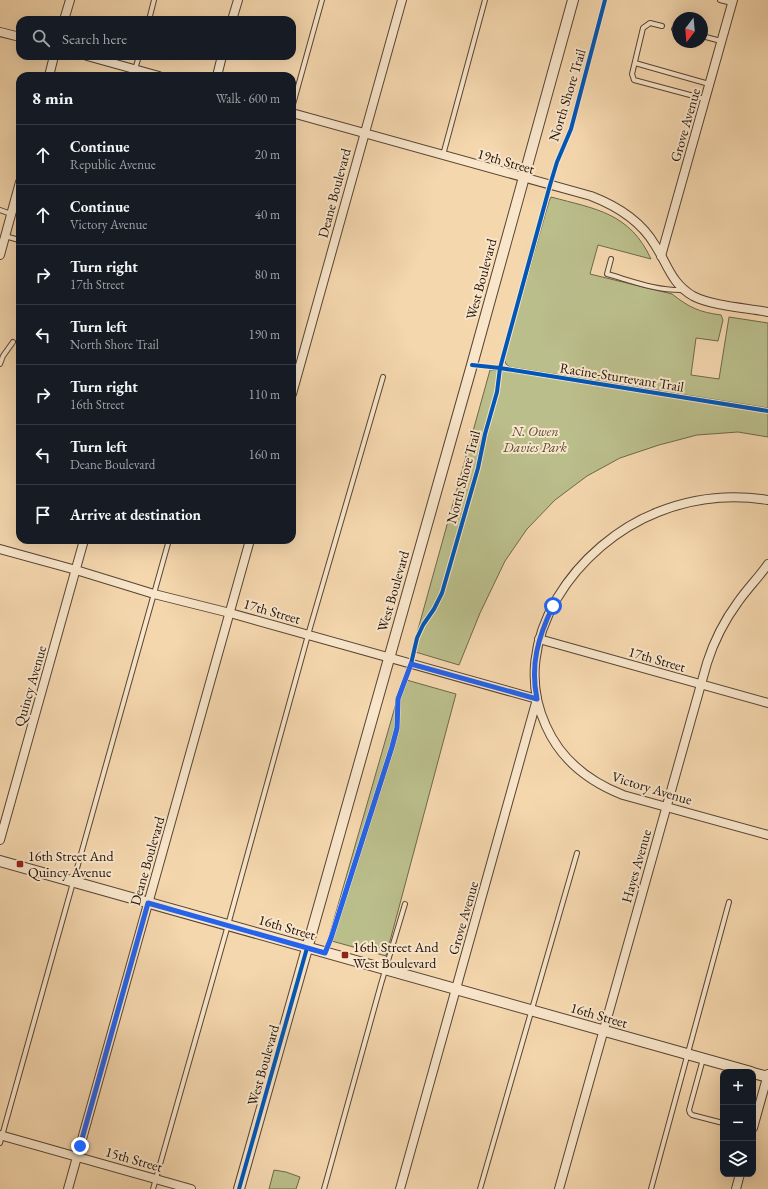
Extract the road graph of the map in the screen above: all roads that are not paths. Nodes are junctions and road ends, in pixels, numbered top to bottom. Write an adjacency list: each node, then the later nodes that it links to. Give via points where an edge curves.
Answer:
1 (70, 0): 10 (street)
2 (154, 0): 11 (lane)
3 (238, 0): 12 (street)
4 (322, 0): 28 (lane)
5 (402, 0): 31 (street, Deane Boulevard)
6 (485, 0): 32 (lane)
7 (573, 0): 33 (street, West Boulevard)
8 (720, 0): 9 (lane)
9 (733, 2): 17 (street, Grove Avenue)
10 (65, 16)
11 (150, 16)
12 (233, 16)
13 (662, 26): 22 (lane, via 650,23 644,28)
14 (0, 32): 15 (street)
15 (16, 36)
16 (708, 38): 17 (lane)
17 (722, 42): 27 (street, Grove Avenue)
18 (53, 60): 23 (street)
19 (98, 60): 24 (street)
20 (138, 60): 25 (lane)
21 (221, 60): 26 (street)
22 (635, 63): 27 (lane); 29 (lane, via 632,74 634,80)
23 (50, 72)
24 (131, 72)
25 (134, 72)
26 (218, 72)
27 (710, 84): 29 (street, Grove Avenue)
28 (296, 94)
29 (705, 99): 40 (street, Grove Avenue)
30 (296, 114): 31 (street, 19th Street)
31 (364, 133): 32 (street, 19th Street); 47 (street, Deane Boulevard)
32 (442, 155): 33 (street, 19th Street)
33 (524, 178): 40 (street, 19th Street, via 591,196 614,206 638,223); 59 (street, West Boulevard)
34 (16, 204): 36 (street)
35 (0, 210): 36 (lane)
36 (11, 214): 37 (street)
37 (5, 236): 38 (lane); 39 (street)
38 (16, 239)
39 (0, 255)
40 (661, 256): 42 (street, 19th Street, via 669,273)
41 (611, 260): 42 (lane, via 607,274 658,288)
42 (684, 290): 43 (street, 19th Street, via 704,300)
43 (768, 312)
44 (13, 342): 45 (lane)
45 (0, 364)
46 (383, 377): 57 (lane)
47 (296, 380)
48 (768, 500): 58 (street, Victory Avenue, via 726,497 691,502 657,512 625,528 596,550 572,576 553,606)
49 (83, 544): 54 (street, Quincy Avenue)
50 (168, 544): 55 (lane)
51 (249, 544): 56 (street, Deane Boulevard)
52 (0, 548): 54 (street, 17th Street)
53 (768, 564): 60 (street, Hayes Avenue, via 738,602 719,632)
54 (76, 570): 55 (street, 17th Street); 65 (street, Quincy Avenue)
55 (154, 594): 56 (street, 17th Street); 68 (lane)
56 (230, 613): 57 (street, 17th Street); 70 (street, Deane Boulevard)
57 (308, 635): 59 (street, 17th Street); 72 (lane)
58 (539, 639): 60 (street, 17th Street); 61 (street, Victory Avenue, via 534,672)
59 (389, 658): 61 (street, 17th Street); 73 (street, West Boulevard)
60 (700, 684): 62 (street, 17th Street); 63 (street, Hayes Avenue)
61 (537, 699): 63 (street, Victory Avenue, via 543,721 554,741 567,759 584,774 613,791); 75 (street, Grove Avenue)
62 (768, 703)
63 (666, 807): 64 (street, Victory Avenue); 77 (street, Hayes Avenue)
64 (768, 835)
65 (0, 840)
66 (577, 853): 76 (lane)
67 (0, 861): 68 (street, 16th Street)
68 (73, 882): 70 (street, 16th Street); 85 (lane)
69 (729, 902): 78 (lane)
70 (148, 903): 72 (street, 16th Street); 86 (street, Deane Boulevard)
71 (405, 904): 74 (lane)
72 (228, 925): 73 (street, 16th Street); 88 (lane)
73 (307, 948): 74 (street, 16th Street); 92 (street, West Boulevard)
74 (386, 970): 75 (street, 16th Street); 93 (lane)
75 (456, 989): 76 (street, 16th Street); 94 (street, Grove Avenue)
76 (532, 1010): 77 (street, 16th Street); 95 (lane)
77 (603, 1030): 78 (street, 16th Street); 96 (street, Hayes Avenue)
78 (688, 1054): 79 (street, 16th Street); 97 (lane)
79 (703, 1059): 80 (street, 16th Street); 84 (lane, via 689,1110 692,1115)
80 (741, 1069)
81 (756, 1073): 82 (street, 16th Street)
82 (768, 1076): 83 (street)
83 (756, 1118)
84 (720, 1122)
85 (1, 1138): 86 (street, 15th Street)
86 (77, 1157): 88 (street, 15th Street); 89 (street, Deane Boulevard)
87 (739, 1177): 98 (street)
88 (156, 1179): 90 (lane); 91 (street, 15th Street)
89 (68, 1189)
90 (153, 1189)
91 (191, 1189)
92 (239, 1189)
93 (324, 1189)
94 (400, 1189)
95 (480, 1189)
96 (559, 1189)
97 (651, 1189)
98 (736, 1189)

